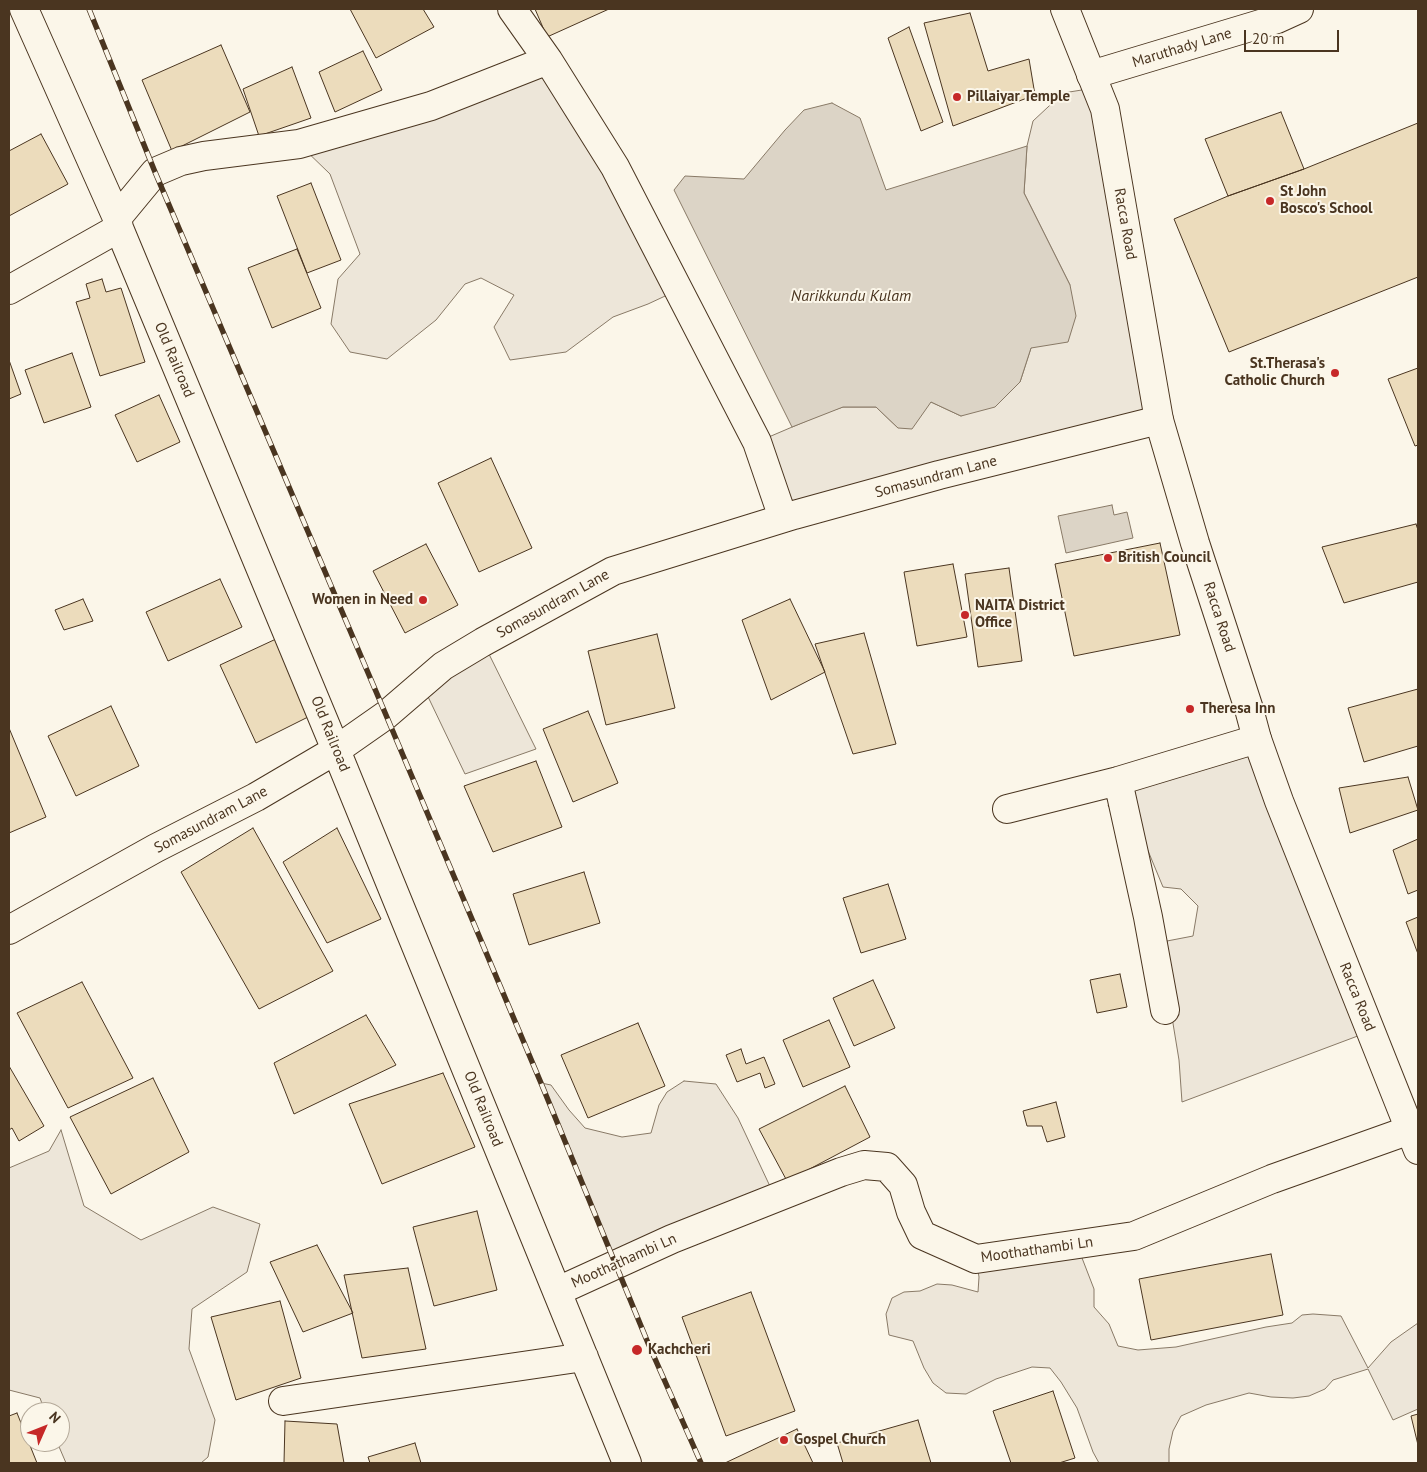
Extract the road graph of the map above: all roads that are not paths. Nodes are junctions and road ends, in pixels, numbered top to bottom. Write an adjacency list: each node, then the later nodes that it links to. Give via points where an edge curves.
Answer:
1 (24, 9): 7 (street, Old Railroad)
2 (512, 9): 5 (street)
3 (1065, 9): 6 (street, Racca Road)
4 (1299, 9): 6 (street, Maruthady Lane, via 1277,19)
5 (548, 60): 7 (street, via 430,106 299,144 181,161 155,172); 10 (street, via 615,167 757,442)
6 (1092, 75): 9 (street, Racca Road, via 1105,110)
7 (118, 223): 8 (street); 12 (street, Old Railroad)
8 (9, 290)
9 (1159, 420): 10 (street, Somasundram Lane); 11 (street, Racca Road)
10 (783, 518): 12 (street, Somasundram Lane, via 613,571 443,666 386,714)
11 (1257, 739): 13 (street); 17 (street, Racca Road, via 1279,801)
12 (336, 750): 15 (street, Somasundram Lane, via 256,797 156,848); 18 (street, Old Railroad)
13 (1118, 781): 14 (street); 16 (street, via 1148,917)
14 (1007, 809)
15 (9, 930)
16 (1164, 1010)
17 (1416, 1136): 18 (street, Moothathambi Ln, via 1272,1179 1134,1236 976,1259 922,1235 903,1186 887,1167 864,1165 680,1236)
18 (558, 1291): 19 (street, Old Railroad)
19 (584, 1357): 20 (street); 21 (street, Old Railroad)
20 (282, 1401)
21 (627, 1463)

